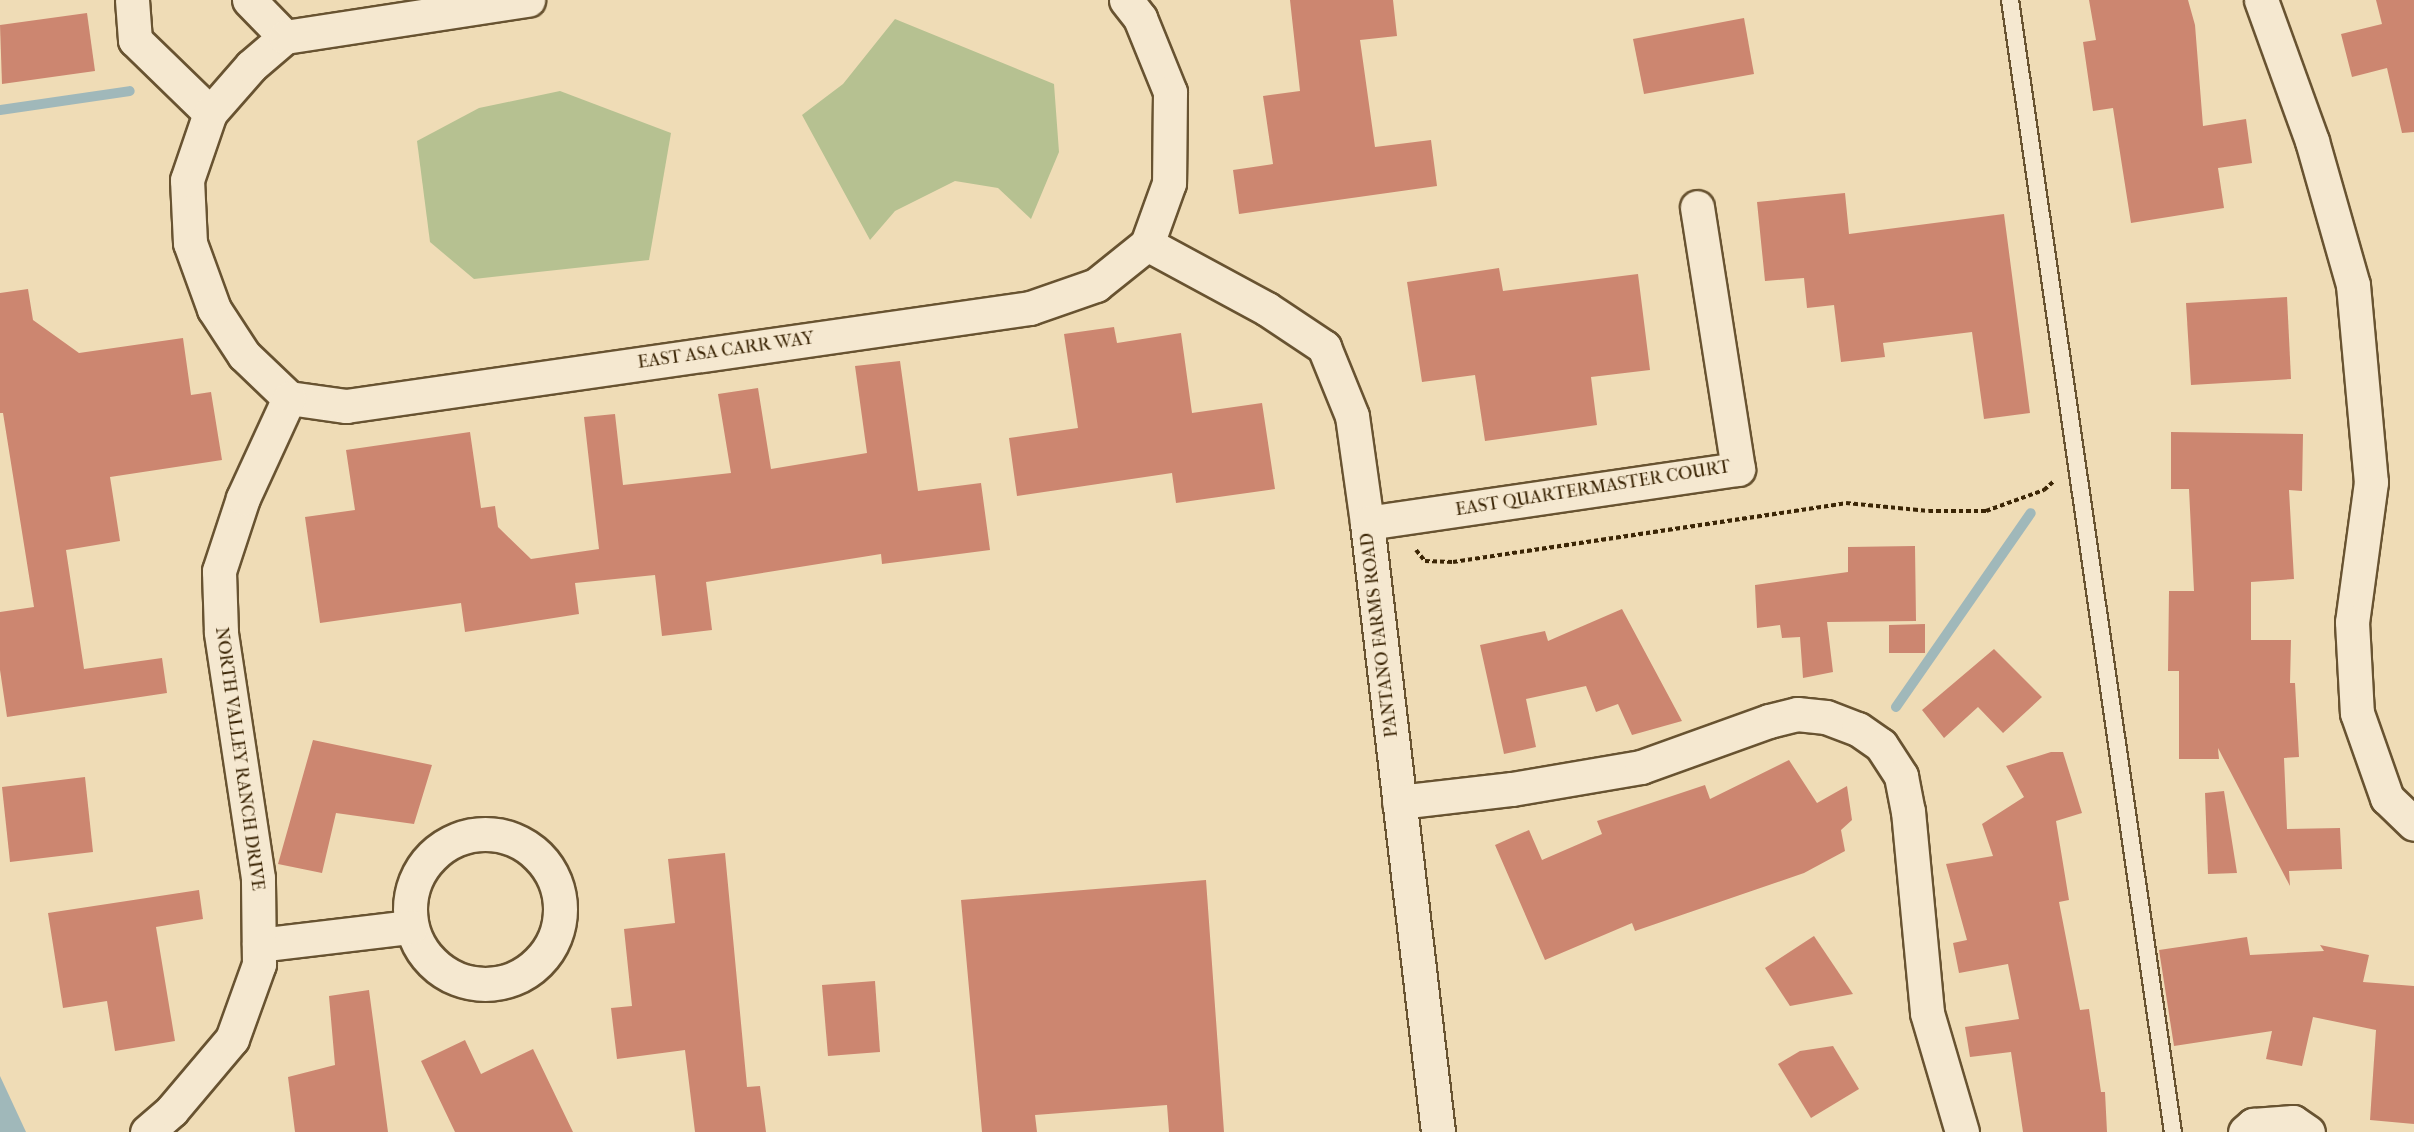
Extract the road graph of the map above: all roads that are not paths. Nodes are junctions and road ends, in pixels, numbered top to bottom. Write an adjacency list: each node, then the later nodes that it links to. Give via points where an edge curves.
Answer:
1 (132, 0): 8 (street, via 135,40)
2 (249, 0): 7 (street)
3 (528, 0): 7 (street)
4 (1126, 0): 10 (street, via 1140,18 1170,93 1169,183)
5 (2010, 0): 20 (lane)
6 (2261, 0): 14 (street, via 2312,141 2353,285 2371,482 2352,622 2357,713 2387,798)
7 (285, 37): 8 (street, via 251,66)
8 (210, 113): 11 (street, via 187,180 190,243 214,309 244,355)
9 (1697, 207): 12 (street, EAST QUARTERMASTER COURT, via 1738,469)
10 (1147, 244): 11 (street, EAST ASA CARR WAY, via 1096,285 1030,308 346,406); 12 (street, PANTANO FARMS ROAD, via 1267,309 1324,347 1352,416)
11 (289, 398): 16 (street, NORTH VALLEY RANCH DRIVE, via 243,498 219,571 221,632 258,878)
12 (1366, 523): 13 (street, PANTANO FARMS ROAD)
13 (1399, 802): 18 (street, PANTANO FARMS ROAD); 19 (street, via 1512,789 1641,767 1797,714 1826,717 1858,729 1881,746 1901,776 1908,811 1927,1013)
14 (2414, 824)
15 (411, 927): 15 (street, via 417,943 439,970 475,985 502,983 538,964 556,937 561,906 548,866 523,843 499,834 460,837 422,867 410,900); 16 (street)
16 (259, 945): 17 (street, NORTH VALLEY RANCH DRIVE, via 259,964 232,1039 172,1110)
17 (147, 1132)
18 (1438, 1132)
19 (1962, 1132)
20 (2173, 1132)
21 (2245, 1132): 22 (street, via 2253,1125 2294,1122)
22 (2308, 1132)

